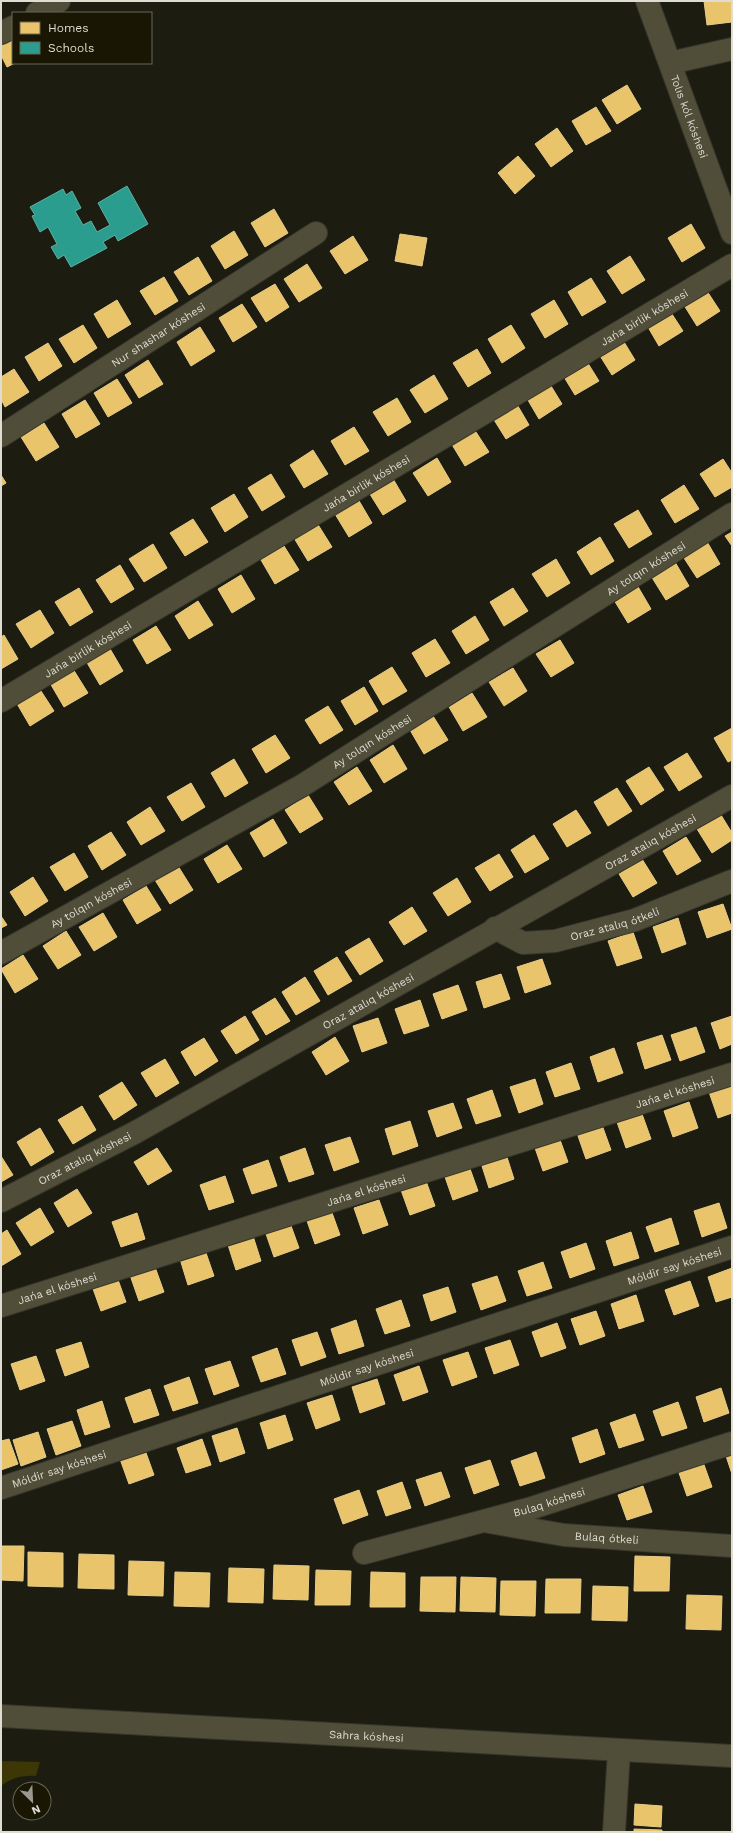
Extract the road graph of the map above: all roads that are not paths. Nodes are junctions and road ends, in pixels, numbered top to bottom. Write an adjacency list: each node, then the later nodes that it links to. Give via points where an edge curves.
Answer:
1 (59, 1): 3 (street)
2 (646, 1): 7 (street, Tolıs kól kóshesi)
3 (39, 12)
4 (12, 28): 5 (street)
5 (1, 33)
6 (732, 49): 7 (street)
7 (670, 63): 9 (street, Tolıs kól kóshesi)
8 (316, 233): 11 (street, Nur shashar kóshesi)
9 (732, 233)
10 (732, 266): 13 (street, Jańa birlik kóshesi)
11 (1, 436)
12 (732, 514): 17 (street, Ay tolqın kóshesi, via 303,785)
13 (1, 701)
14 (732, 796): 16 (street, Oraz atalıq kóshesi)
15 (732, 881): 16 (street, Oraz atalıq ótkeli, via 635,920 555,941 523,943)
16 (495, 928): 19 (street, Oraz atalıq kóshesi, via 136,1132)
17 (1, 953)
18 (732, 1074): 21 (street, Jańa el kóshesi)
19 (1, 1201)
20 (732, 1247): 23 (street, Móldir say kóshesi)
21 (1, 1306)
22 (732, 1443): 24 (street, Bulaq kóshesi, via 532,1508)
23 (1, 1488)
24 (482, 1521): 25 (street, Bulaq ótkeli, via 564,1535); 26 (street, Bulaq kóshesi)
25 (732, 1546)
26 (364, 1553)
27 (1, 1716): 28 (street, Sahra kóshesi)
28 (619, 1751): 29 (street, Sahra kóshesi); 30 (street)
29 (732, 1756)
30 (614, 1832)

